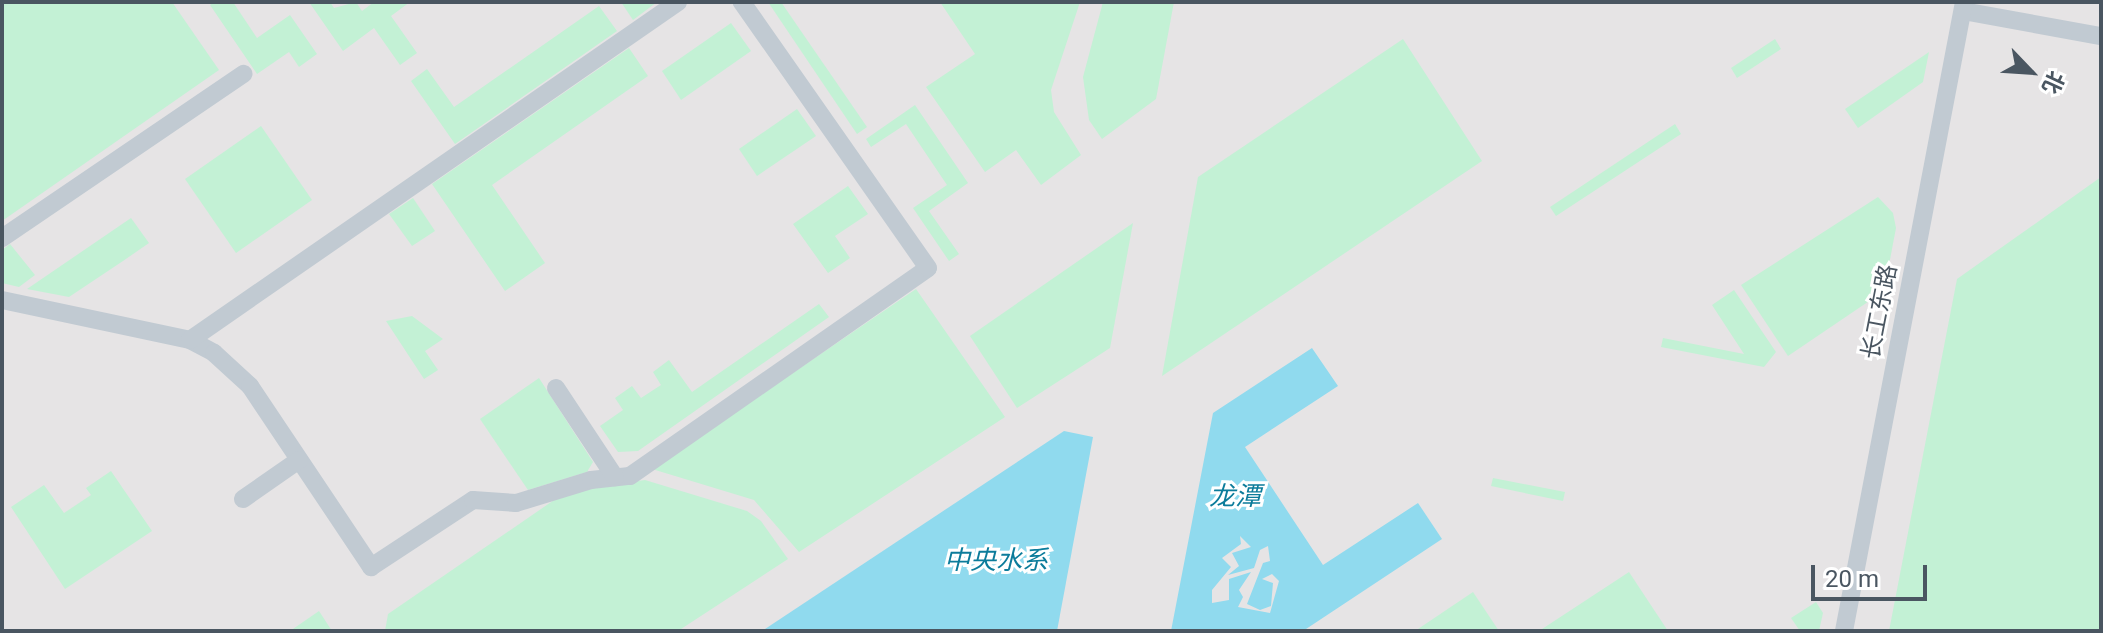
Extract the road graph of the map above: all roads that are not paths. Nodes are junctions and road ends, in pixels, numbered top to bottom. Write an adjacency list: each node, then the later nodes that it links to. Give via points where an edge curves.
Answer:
1 (678, 2): 8 (lane)
2 (742, 2): 11 (lane, via 928,268 630,476)
3 (1964, 6): 4 (lane); 13 (lane, 长工东路)
4 (2101, 36)
5 (243, 74): 6 (lane)
6 (2, 238)
7 (2, 300): 8 (lane)
8 (190, 340): 10 (lane, via 234,367)
9 (556, 388): 11 (lane)
10 (299, 460): 11 (lane, via 371,567 473,500 516,503); 12 (lane)
11 (615, 477)
12 (243, 499)
13 (1844, 631)

